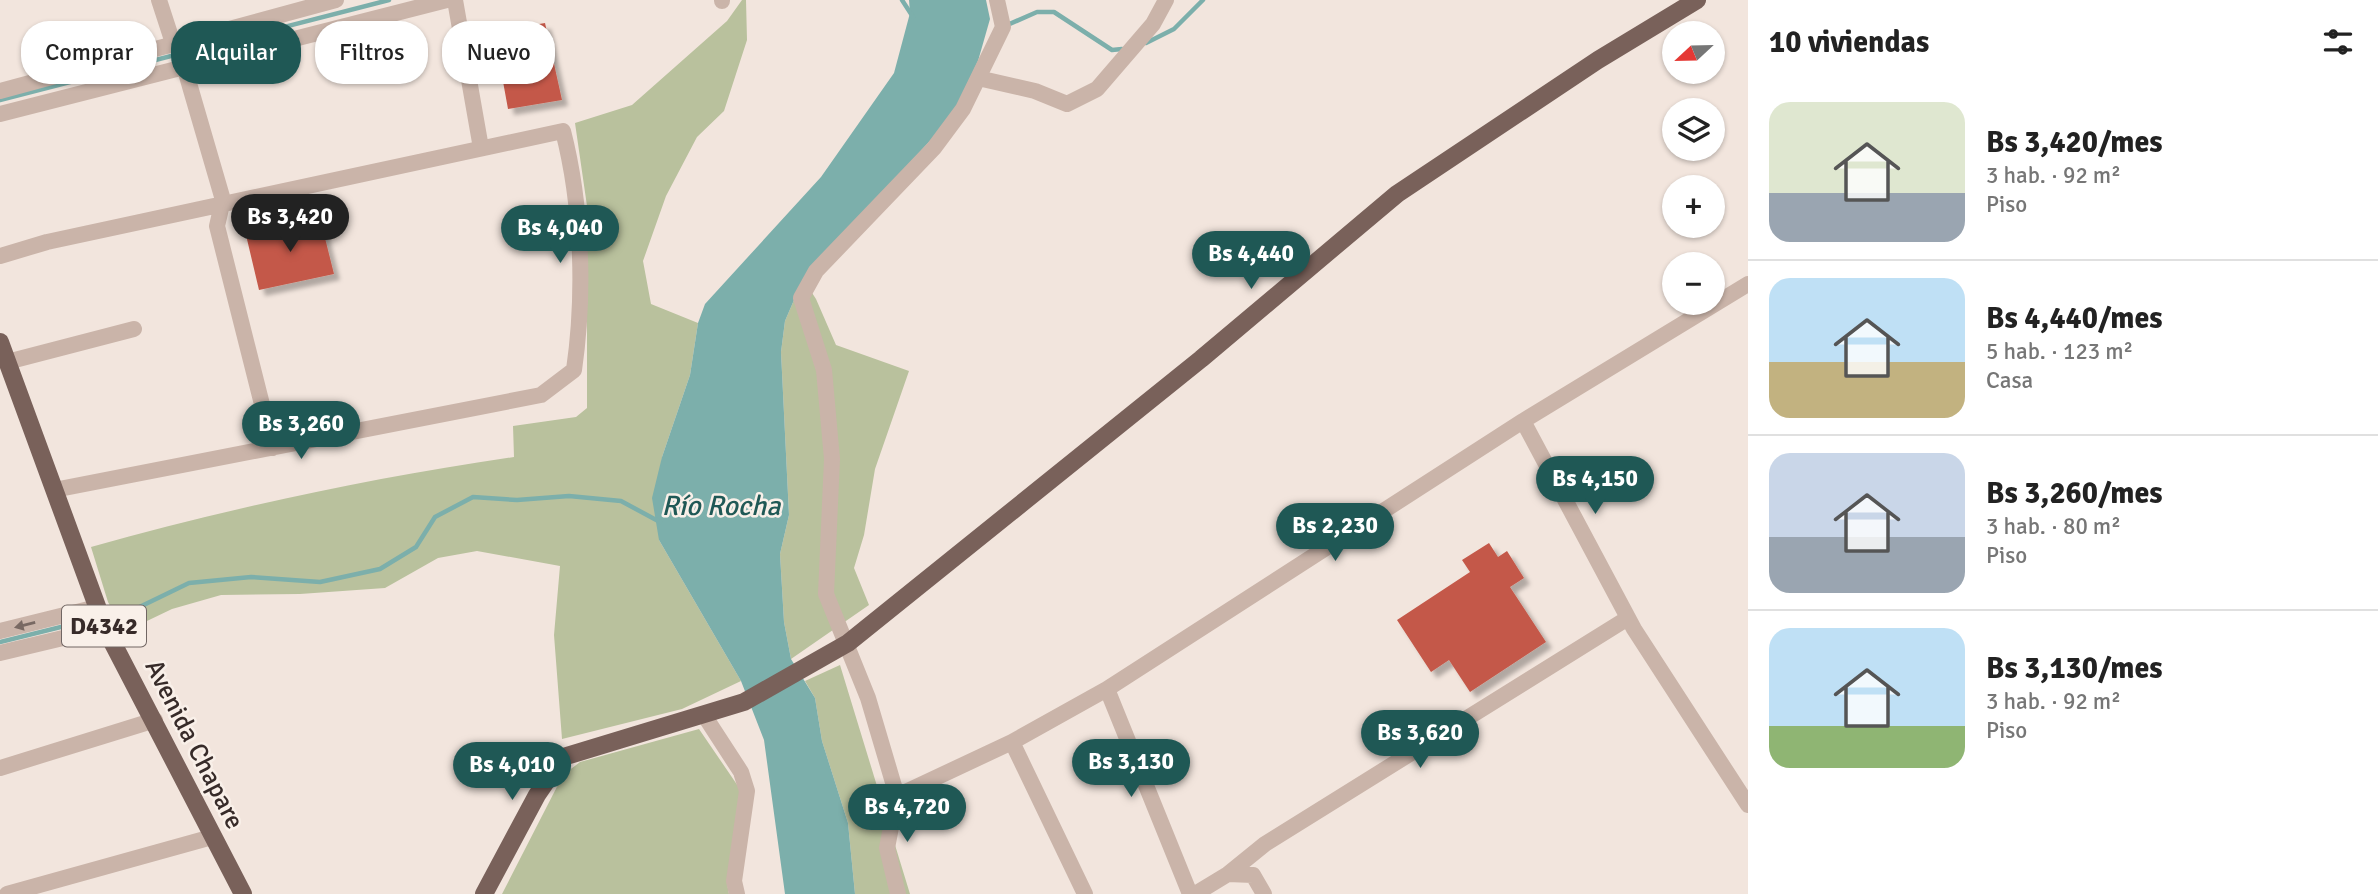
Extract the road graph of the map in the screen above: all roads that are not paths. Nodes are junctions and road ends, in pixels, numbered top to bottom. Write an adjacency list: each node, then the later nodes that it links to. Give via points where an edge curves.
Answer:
1 (159, 0): 9 (street)
2 (336, 0): 8 (street)
3 (447, 0): 10 (street)
4 (455, 0): 17 (street)
5 (997, 0): 13 (street, via 1003,27)
6 (1166, 0): 13 (street, via 1153,24 1097,89 1067,104 1035,91)
7 (1697, 0): 31 (main road, via 1397,194 1201,359)
8 (256, 21)
9 (171, 37)
10 (301, 37)
11 (171, 44): 15 (street)
12 (171, 69): 16 (street)
13 (978, 78): 31 (street, via 963,109 934,148 816,271 801,298 824,370 832,459 826,594)
14 (189, 84): 18 (street)
15 (0, 91)
16 (0, 114)
17 (481, 148): 18 (street); 25 (street, via 563,131 575,177 580,326 574,370 541,395)
18 (222, 204): 19 (street); 25 (street, via 217,226)
19 (0, 256)
20 (1748, 284): 24 (street)
21 (134, 329): 23 (street)
22 (0, 342): 23 (main road, Avenida Chapare / D4342)
23 (7, 362): 26 (main road, Avenida Chapare / D4342)
24 (1522, 421): 28 (street); 33 (street)
25 (273, 447): 26 (street)
26 (54, 490): 27 (main road, Avenida Chapare / D4342)
27 (97, 607): 29 (main road, Avenida Chapare / D4342); 30 (street, one-way to 30)
28 (1628, 618): 39 (street); 41 (street, via 1265,845)
29 (105, 628): 32 (street); 35 (main road, Avenida Chapare / D4342)
30 (0, 631)
31 (848, 643): 34 (main road, via 744,702); 38 (street)
32 (0, 653)
33 (1107, 689): 36 (street); 48 (street)
34 (704, 715): 44 (main road, via 562,757); 45 (street, via 741,772 747,791 734,881)
35 (155, 720): 37 (street); 40 (main road, Avenida Chapare / D4342)
36 (1012, 742): 38 (street); 47 (street)
37 (0, 768)
38 (897, 796): 46 (street, via 887,848)
39 (1748, 805)
40 (212, 837): 42 (street); 43 (main road, Avenida Chapare / D4342)
41 (1228, 873): 48 (street); 49 (street, via 1253,875)
42 (7, 894)
43 (243, 894)
44 (484, 894)
45 (737, 894)
46 (898, 894)
47 (1085, 894)
48 (1192, 894)
49 (1264, 894)

